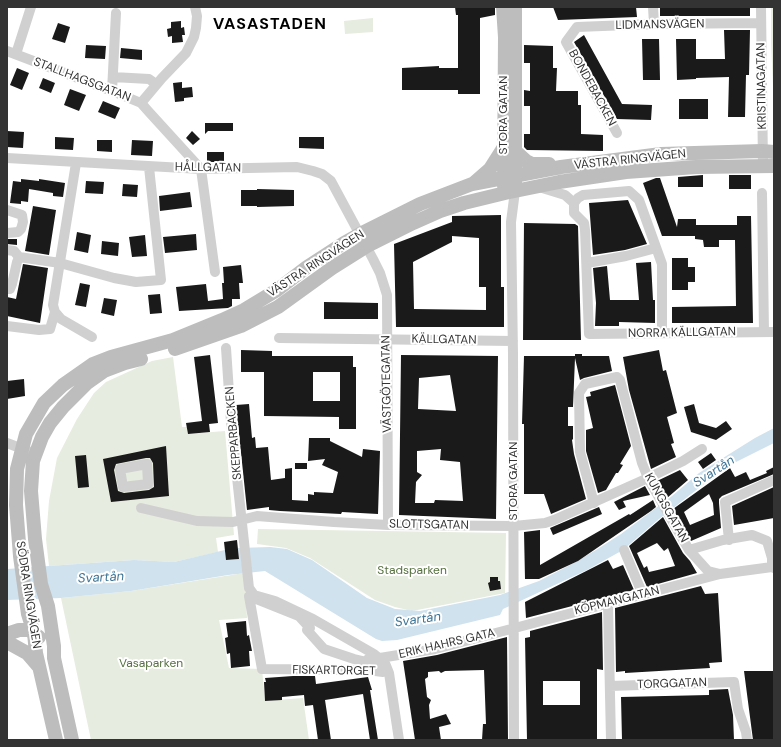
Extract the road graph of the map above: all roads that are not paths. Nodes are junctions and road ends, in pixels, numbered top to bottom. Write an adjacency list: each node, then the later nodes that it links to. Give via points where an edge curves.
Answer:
1 (31, 7): 11 (street)
2 (195, 7): 13 (street, via 197,21 194,36 186,52)
3 (503, 7): 17 (main road, STORA GATAN)
4 (515, 7): 17 (main road, STORA GATAN)
5 (653, 7): 9 (street)
6 (761, 7): 8 (street, KRISTINAGATAN)
7 (116, 14): 12 (street)
8 (761, 23): 9 (street, LIDMANSVÄGEN); 18 (street, KRISTINAGATAN)
9 (654, 24): 10 (street, LIDMANSVÄGEN, via 577,27)
10 (566, 42): 16 (street, BONDEBACKEN)
11 (11, 52): 14 (street, STALLHAGSGATAN)
12 (112, 77): 13 (street, via 150,79); 14 (street)
13 (156, 84): 15 (street)
14 (112, 91): 15 (street, STALLHAGSGATAN)
15 (141, 103): 24 (street, STALLHAGSGATAN)
16 (617, 133)
17 (510, 148): 23 (main road, via 532,164 556,164); 25 (main road); 26 (main road, STORA GATAN)
18 (768, 151): 22 (street, KRISTINAGATAN); 23 (main road, VÄSTRA RINGVÄGEN, via 660,154)
19 (7, 158): 20 (street, HÅLLGATAN)
20 (76, 162): 21 (street, HÅLLGATAN); 36 (street)
21 (149, 166): 24 (street, HÅLLGATAN); 36 (street, via 161,280 136,282)
22 (768, 166): 27 (main road, VÄSTRA RINGVÄGEN, via 633,171)
23 (561, 167): 26 (main road, VÄSTRA RINGVÄGEN)
24 (201, 169): 32 (street, HÅLLGATAN, via 297,167 322,174 330,181); 38 (street)
25 (472, 184): 26 (main road, VÄSTRA RINGVÄGEN); 32 (main road, VÄSTRA RINGVÄGEN, via 415,206)
26 (509, 184): 27 (main road, VÄSTRA RINGVÄGEN); 32 (main road, VÄSTRA RINGVÄGEN, via 451,203 450,208); 47 (street, STORA GATAN)
27 (537, 187): 29 (street, via 565,195)
28 (762, 193): 42 (street)
29 (574, 203): 33 (street, via 583,195 629,192 639,200); 37 (street, via 574,214 584,223)
30 (7, 210): 31 (street, via 22,215 23,222 18,232)
31 (7, 233)
32 (364, 240): 46 (street, VÄSTGÖTEGATAN, via 380,273 386,295); 51 (main road, VÄSTRA RINGVÄGEN, via 344,243 286,284 222,320 173,340 93,364 70,379 44,403 26,434)
33 (656, 248): 37 (street); 43 (street, via 662,264)
34 (7, 250): 35 (street, via 14,251)
35 (19, 257): 36 (street); 39 (street, via 12,284 10,289)
36 (60, 263): 40 (street)
37 (587, 263): 43 (street, NORRA KÄLLGATAN, via 589,334)
38 (215, 272)
39 (7, 289)
40 (54, 312): 41 (street, via 50,329); 44 (street)
41 (7, 326)
42 (769, 332): 43 (street, NORRA KÄLLGATAN)
43 (662, 333)
44 (92, 338)
45 (279, 338): 46 (street, KÄLLGATAN)
46 (386, 339): 47 (street, KÄLLGATAN); 57 (street, VÄSTGÖTEGATAN)
47 (513, 341): 58 (street, STORA GATAN)
48 (226, 348): 56 (street, SKEPPARBACKEN)
49 (7, 443): 51 (street)
50 (702, 449): 52 (street, SLOTTSGATAN)
51 (29, 451): 67 (main road, SÖDRA RINGVÄGEN, via 34,461 31,491 34,539 42,584); 67 (main road, SÖDRA RINGVÄGEN, via 18,469 16,505 21,563)
52 (648, 478): 54 (street, SLOTTSGATAN); 54 (street, KUNGSGATAN, via 620,380 617,377 585,384 579,393 580,452); 61 (street, KUNGSGATAN)
53 (774, 480): 59 (street, via 725,502)
54 (594, 503): 58 (street, SLOTTSGATAN, via 545,523)
55 (141, 508): 56 (street, SLOTTSGATAN, via 197,521 234,522)
56 (242, 518): 57 (street, SLOTTSGATAN, via 257,516); 65 (street, SKEPPARBACKEN, via 249,588)
57 (388, 525): 58 (street, SLOTTSGATAN)
58 (514, 526): 68 (street, STORA GATAN)
59 (729, 540): 61 (street); 62 (street, via 752,535 764,539 767,541)
60 (624, 550): 64 (street)
61 (689, 550): 63 (street, KUNGSGATAN, via 708,571)
62 (773, 568): 63 (street, KÖPMANGATAN)
63 (720, 574): 64 (street, KÖPMANGATAN)
64 (643, 595): 66 (street, KÖPMANGATAN)
65 (254, 596): 65 (street, FISKARTORGET, via 262,669 383,672 379,663 324,649 299,616); 73 (street, FISKARTORGET, via 275,601 313,619)
66 (608, 604): 68 (street, KÖPMANGATAN); 75 (street)
67 (36, 605): 69 (main road, SÖDRA RINGVÄGEN); 70 (main road, via 26,621); 72 (main road, SÖDRA RINGVÄGEN, via 54,646)
68 (514, 628): 73 (street, ERIK HAHRS GATA, via 436,649); 79 (street, STORA GATAN)
69 (34, 633): 70 (main road, via 29,630); 72 (main road, via 42,639); 74 (main road, SÖDRA RINGVÄGEN)
70 (11, 634)
71 (7, 642): 74 (main road, via 27,653)
72 (54, 658): 77 (main road, SÖDRA RINGVÄGEN)
73 (380, 658): 78 (street, via 389,673)
74 (40, 668): 76 (main road, SÖDRA RINGVÄGEN)
75 (610, 686): 80 (street); 81 (street, TORGGATAN, via 734,682 738,709)
76 (56, 740)
77 (72, 740)
78 (400, 740)
79 (514, 740)
80 (611, 740)
81 (747, 740)

